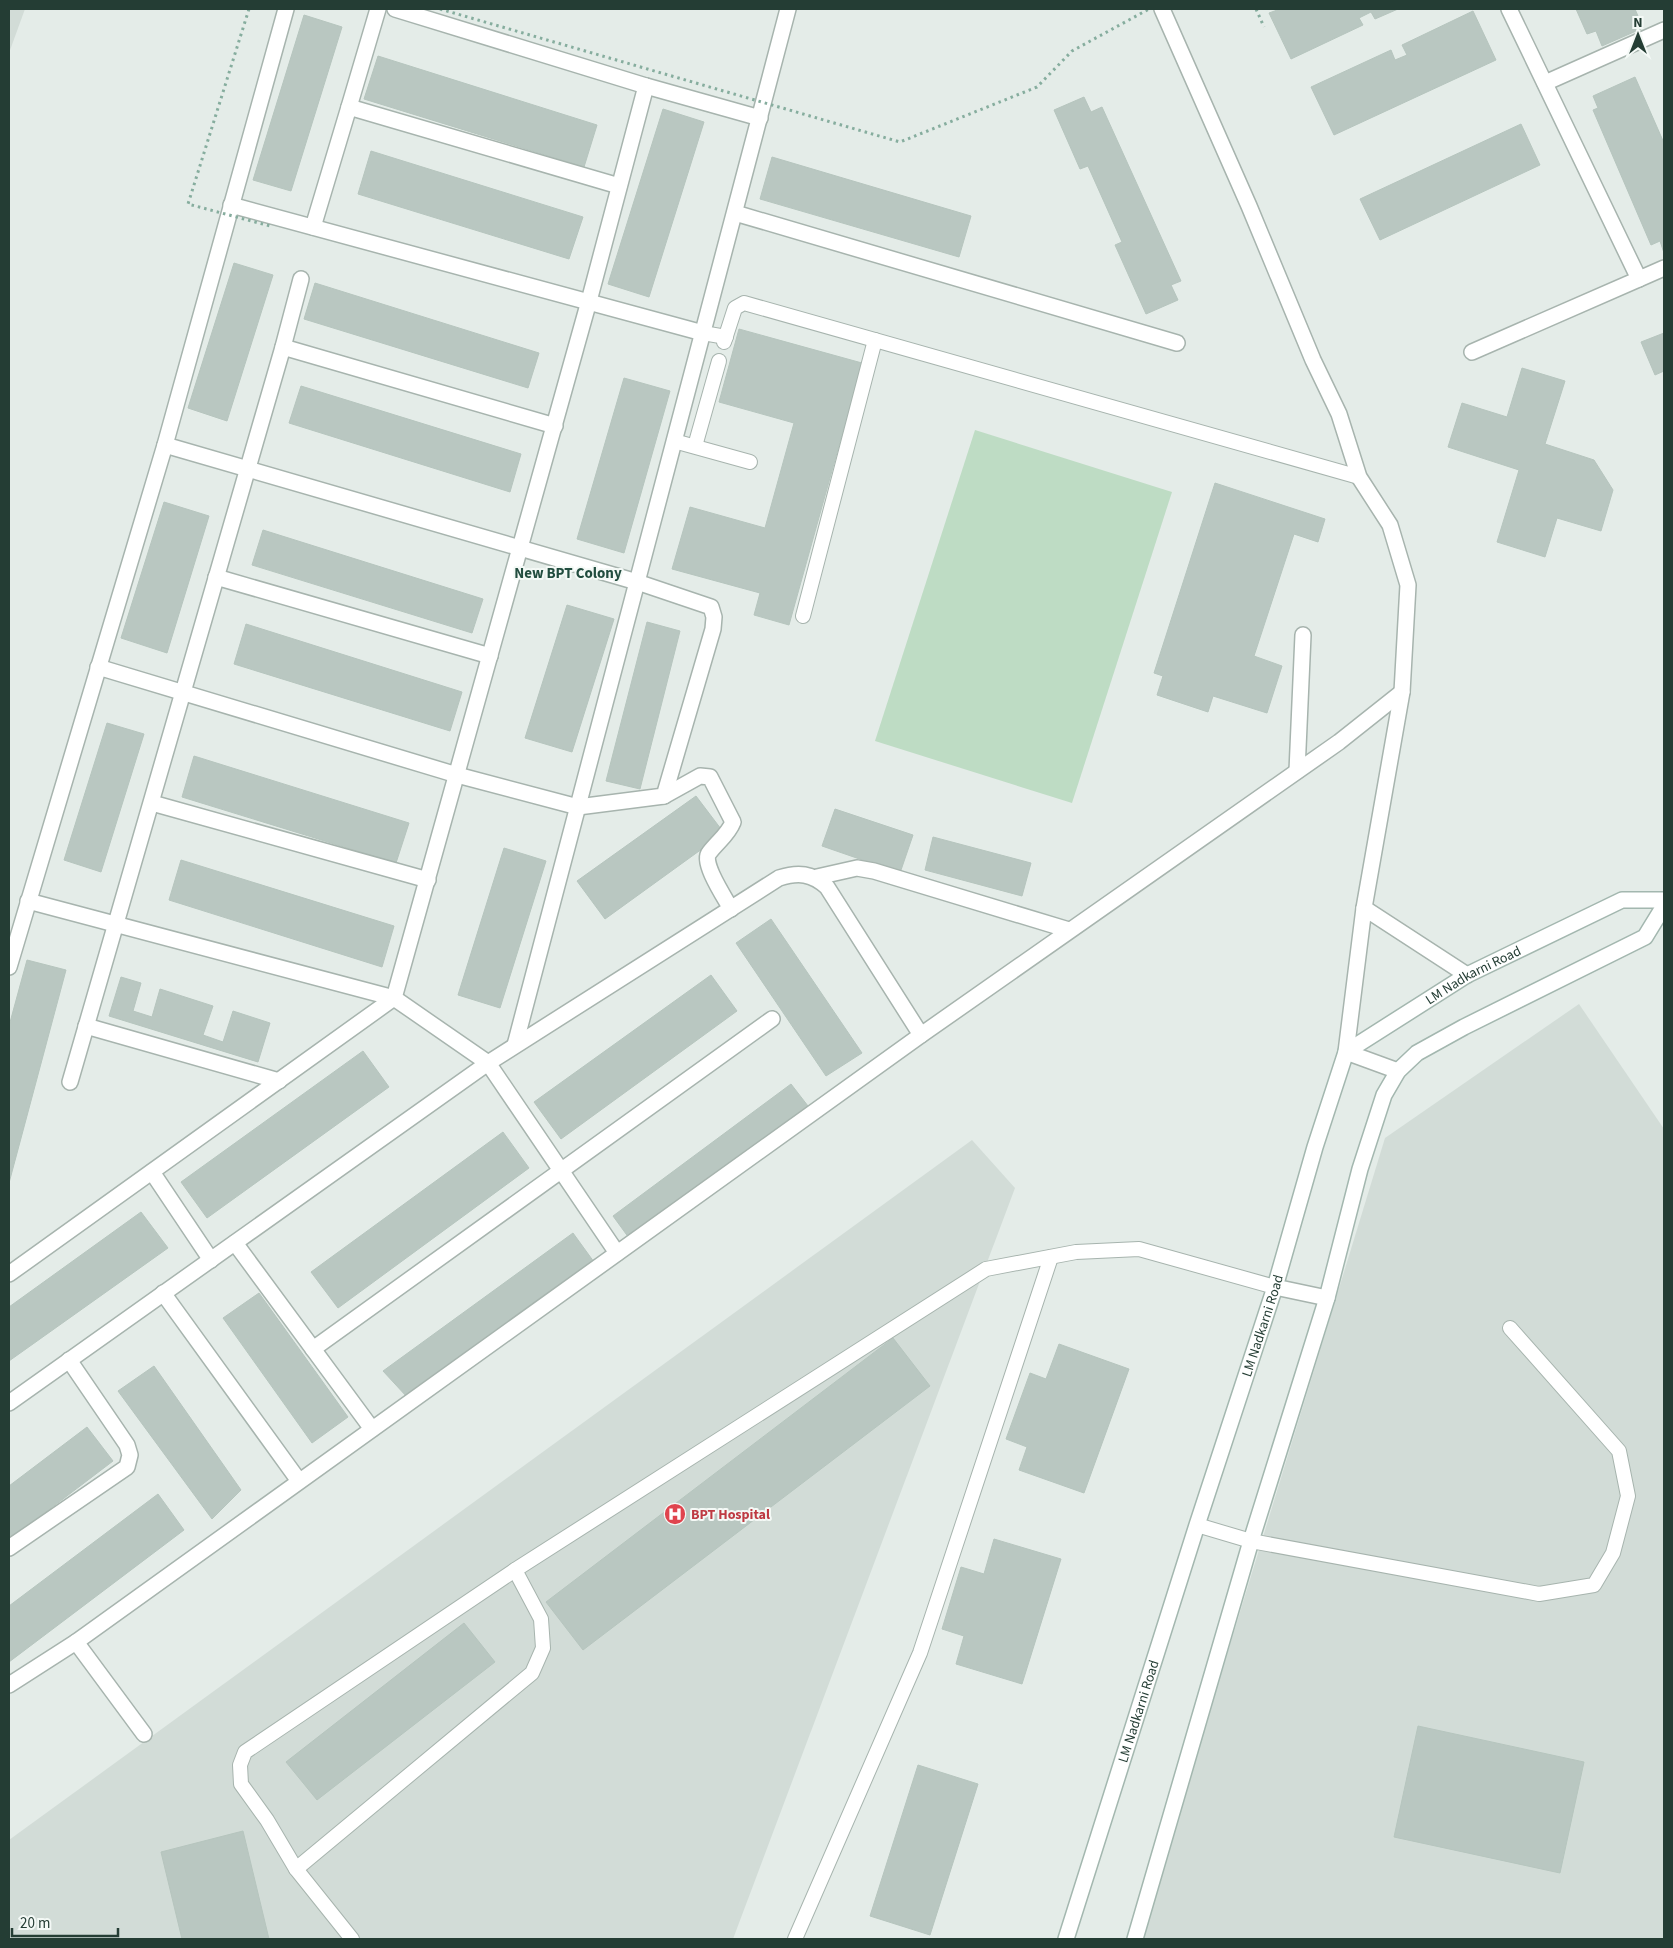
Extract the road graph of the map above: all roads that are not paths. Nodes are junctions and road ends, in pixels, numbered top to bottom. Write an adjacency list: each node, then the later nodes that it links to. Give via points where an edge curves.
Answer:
1 (286, 9): 13 (street)
2 (378, 9): 10 (street)
3 (395, 9): 9 (street)
4 (788, 9): 11 (street)
5 (1162, 9): 32 (street, via 1338,414)
6 (1509, 9): 8 (street)
7 (1664, 30): 8 (street)
8 (1546, 83): 18 (street)
9 (646, 86): 11 (street); 12 (street)
10 (349, 108): 12 (street); 15 (street)
11 (762, 111): 14 (street)
12 (619, 186): 19 (street)
13 (231, 205): 15 (street); 28 (street)
14 (735, 213): 20 (street); 22 (street)
15 (313, 227): 19 (street)
16 (1664, 268): 18 (street)
17 (300, 279): 23 (street)
18 (1639, 279): 24 (street)
19 (589, 301): 20 (street); 26 (street)
20 (703, 333): 21 (lane, via 725,340 735,308 744,303); 27 (street)
21 (875, 340): 32 (lane); 36 (lane)
22 (1177, 343)
23 (283, 347): 26 (street); 31 (street)
24 (1472, 352)
25 (719, 361): 29 (lane)
26 (555, 426): 33 (street)
27 (674, 441): 29 (lane); 35 (street)
28 (165, 445): 31 (street); 39 (street)
29 (695, 446): 30 (lane)
30 (750, 462)
31 (247, 469): 33 (street); 34 (street)
32 (1359, 477): 40 (street, via 1390,526 1408,585)
33 (520, 550): 35 (street); 38 (street)
34 (216, 578): 38 (street); 41 (street)
35 (637, 582): 44 (street, via 711,607 714,617); 46 (street)
36 (803, 616)
37 (1302, 635): 42 (street)
38 (490, 656): 43 (street)
39 (98, 667): 41 (street); 50 (street)
40 (1402, 692): 42 (street); 52 (street)
41 (184, 693): 43 (street); 45 (street)
42 (1298, 771): 55 (street)
43 (457, 775): 46 (street); 48 (street)
44 (664, 796): 46 (street); 53 (street, via 700,776 710,777 734,822 708,854 706,863)
45 (152, 803): 48 (street); 54 (street)
46 (578, 807): 62 (street)
47 (817, 877): 53 (street, via 801,873 779,878); 55 (street, via 857,868 874,871); 61 (street, via 827,887)
48 (428, 880): 58 (street)
49 (1664, 900): 57 (street, LM Nadkarni Road, via 1622,900)
50 (28, 902): 54 (street); 56 (street)
51 (1664, 906): 65 (street, via 1645,937 1464,1027 1417,1053)
52 (1364, 908): 57 (street); 63 (street)
53 (731, 909): 62 (street)
54 (115, 924): 58 (street); 60 (street)
55 (1069, 930): 61 (street)
56 (9, 967)
57 (1467, 975): 63 (street, LM Nadkarni Road)
58 (394, 998): 64 (street); 66 (street)
59 (772, 1019): 68 (street)
60 (86, 1026): 66 (street); 67 (street)
61 (921, 1035): 71 (street)
62 (515, 1044): 64 (street)
63 (1346, 1052): 65 (street); 75 (street, LM Nadkarni Road)
64 (488, 1063): 68 (street); 70 (street)
65 (1398, 1070): 77 (street, via 1384,1095 1360,1169)
66 (279, 1081): 69 (street)
67 (70, 1082)
68 (561, 1171): 71 (street); 79 (street)
69 (152, 1172): 73 (street); 74 (street)
70 (235, 1243): 73 (street); 79 (street)
71 (616, 1253): 82 (street)
72 (1051, 1257): 75 (lane, via 1076,1252 1140,1249); 87 (lane, via 986,1269); 93 (lane, via 920,1654)
73 (210, 1260): 76 (street)
74 (9, 1274)
75 (1275, 1287): 77 (street); 84 (street, LM Nadkarni Road)
76 (163, 1293): 80 (street); 83 (street)
77 (1327, 1298): 85 (street)
78 (1510, 1328): 85 (lane, via 1618,1451 1628,1496 1613,1553 1594,1585 1539,1594)
79 (313, 1349): 82 (street)
80 (69, 1360): 81 (street); 86 (street, via 127,1445 130,1455 127,1467)
81 (9, 1403)
82 (372, 1429): 83 (street)
83 (299, 1481): 88 (street)
84 (1197, 1525): 85 (lane); 94 (street, LM Nadkarni Road)
85 (1251, 1540): 95 (street)
86 (9, 1548)
87 (515, 1570): 91 (lane, via 541,1619 543,1648 532,1673); 91 (lane, via 245,1752 240,1765 241,1784)
88 (76, 1642): 89 (street); 90 (street)
89 (9, 1685)
90 (144, 1734)
91 (296, 1869): 92 (lane)
92 (352, 1939)
93 (795, 1939)
94 (1066, 1939)
95 (1135, 1939)

